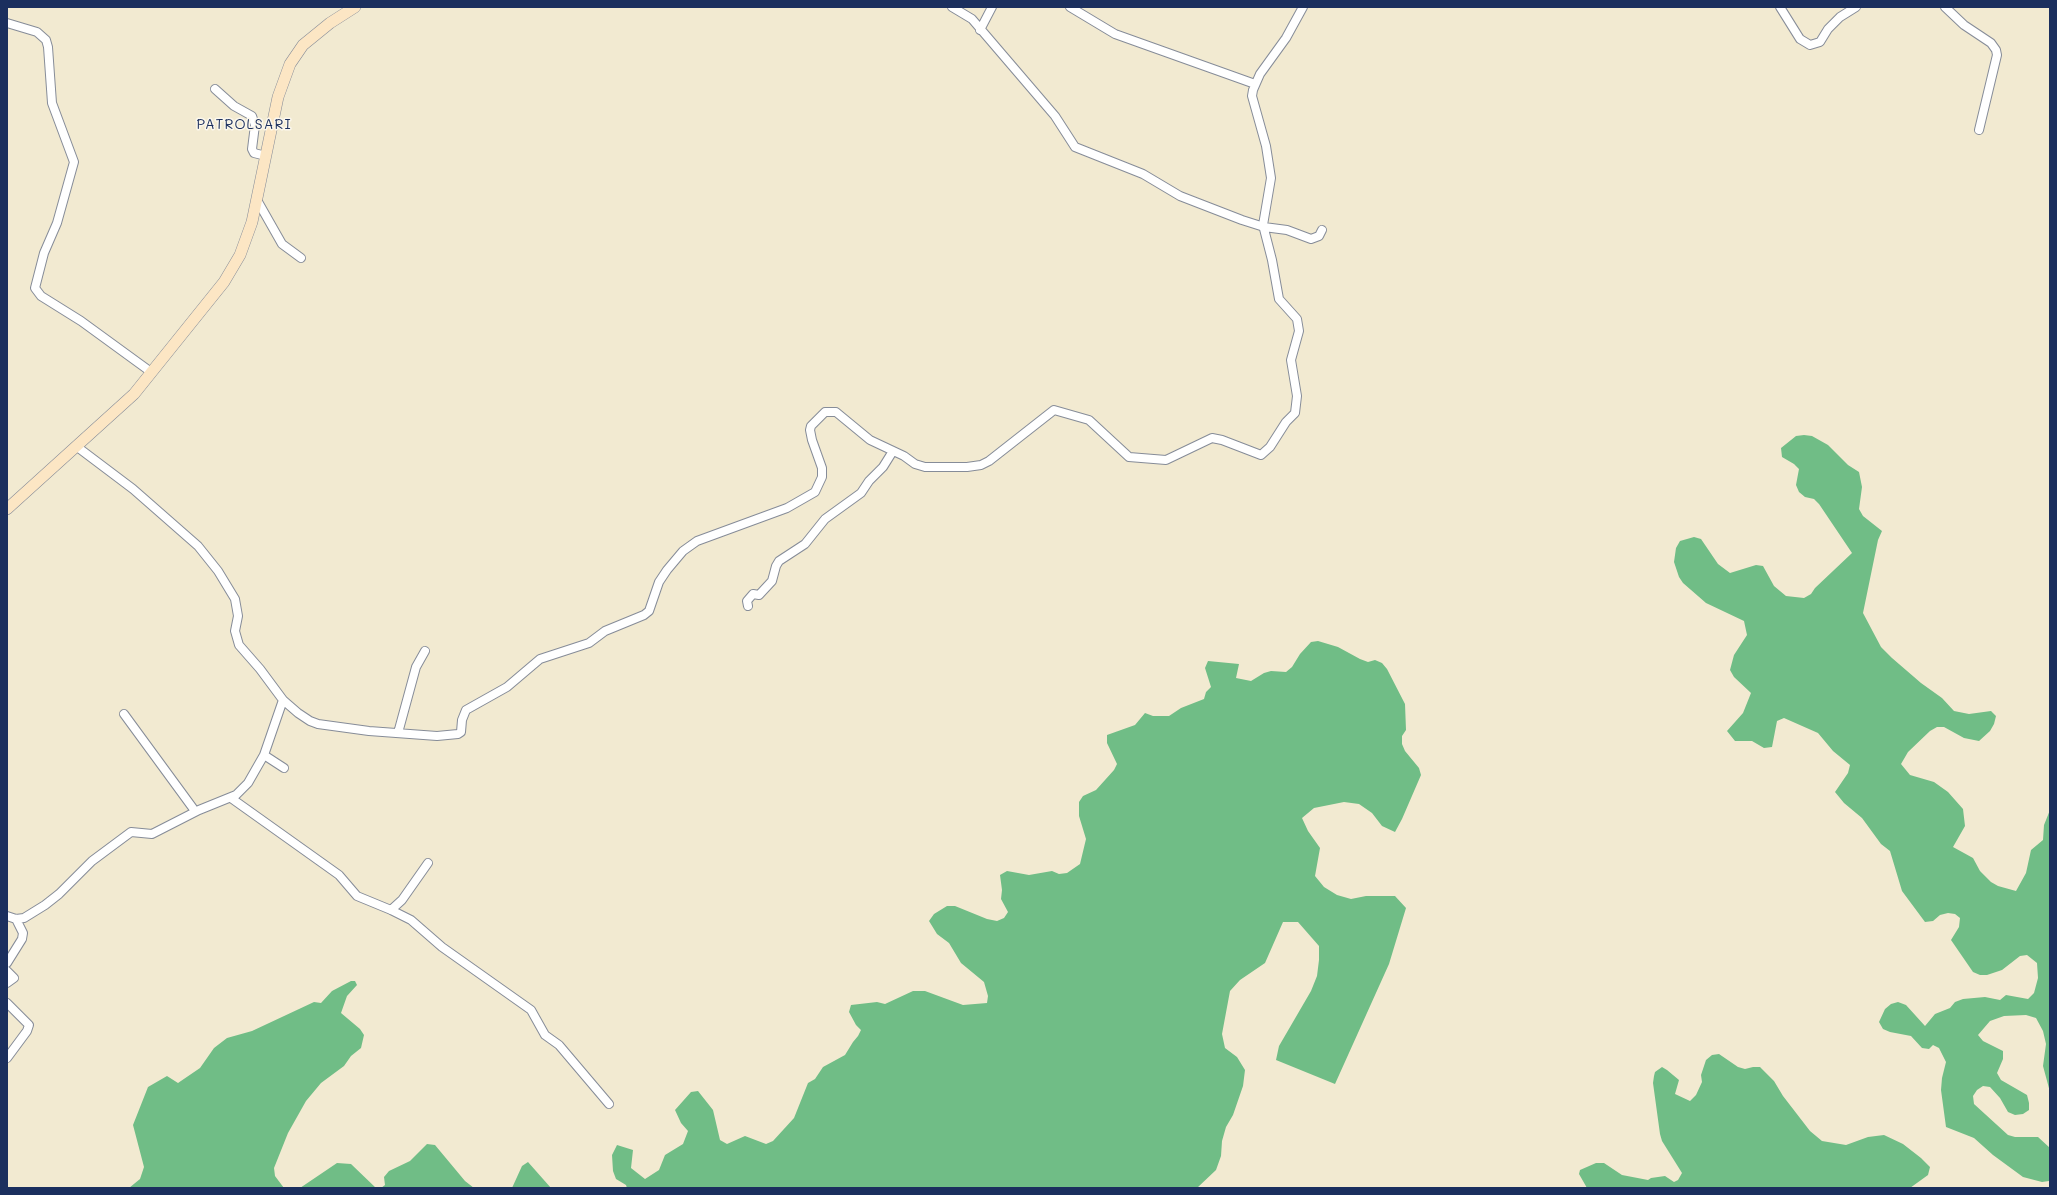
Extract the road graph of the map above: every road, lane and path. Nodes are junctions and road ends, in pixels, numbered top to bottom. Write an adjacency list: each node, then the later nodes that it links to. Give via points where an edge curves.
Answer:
1 (355, 7): 14 (street, via 303,45 290,64 278,97)
2 (952, 7): 10 (street, via 972,19)
3 (992, 7): 10 (street)
4 (1302, 7): 11 (street, via 1286,38)
5 (1780, 7): 6 (street, via 1800,39 1810,45 1820,42 1840,17)
6 (1856, 7)
7 (1945, 7): 13 (street, via 1964,25 1991,43 1996,50 1997,55)
8 (1074, 8): 11 (street, via 1115,34)
9 (7, 23): 19 (street, via 37,32 46,40 52,103 74,162 57,223 44,252 35,288 41,296)
10 (980, 30): 16 (street, via 1055,116 1075,147 1143,174 1180,196)
11 (1255, 84): 16 (street, via 1252,96 1266,146 1271,178)
12 (215, 89): 14 (street, via 234,106 252,116 255,124 252,149 254,153)
13 (1979, 130)
14 (266, 156): 15 (street)
15 (257, 200): 18 (street, via 282,244); 19 (street, via 247,239 233,268)
16 (1264, 227): 17 (street, via 1287,230 1311,238 1319,236); 21 (street, via 1279,299 1297,319 1299,331 1291,360 1297,396 1295,413 1261,455 1212,438 1166,460 1129,457 1089,420 1056,410 1049,412 989,460 974,467 920,466)
17 (1322, 230)
18 (301, 258)
19 (152, 372): 20 (street, via 134,394)
20 (76, 446): 22 (street); 25 (street, via 134,489 200,548 235,599 238,616 235,631 239,645)
21 (893, 451): 23 (street, via 883,468 861,493 825,519 805,544 780,561 772,581 759,596 753,594 747,601); 27 (street, via 870,440 836,412 826,412 810,430 822,468 822,477 815,492 787,508 697,541 683,551 667,570 647,613 605,631 589,643 540,659 507,687 466,710 461,732 458,734 437,736)
22 (7, 509)
23 (748, 606)
24 (425, 651): 27 (street, via 416,667)
25 (283, 700): 27 (street, via 310,721 318,724); 28 (street)
26 (124, 714): 31 (street)
27 (398, 733)
28 (264, 755): 29 (street); 30 (street, via 248,783)
29 (284, 768)
30 (231, 798): 31 (street); 33 (street, via 339,876 357,896)
31 (195, 812): 35 (street, via 152,834 131,832 92,861 55,898 24,918)
32 (428, 863): 33 (street, via 402,900)
33 (391, 910): 41 (street, via 411,920 442,947 530,1010 545,1035 558,1045)
34 (7, 916): 35 (street)
35 (16, 919): 36 (street, via 23,933 22,939)
36 (7, 963)
37 (7, 971): 38 (street, via 14,978)
38 (7, 983)
39 (7, 1003): 40 (street, via 29,1025 28,1031)
40 (7, 1058)
41 (609, 1104)

